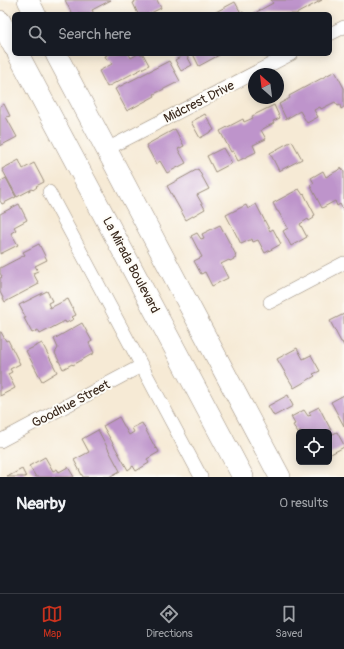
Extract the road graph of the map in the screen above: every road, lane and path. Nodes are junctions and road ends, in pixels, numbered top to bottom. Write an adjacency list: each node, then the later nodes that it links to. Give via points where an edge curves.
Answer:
1 (28, 0): 2 (main road)
2 (34, 12)
3 (0, 21): 6 (main road)
4 (344, 27): 5 (street)
5 (332, 33)
6 (12, 43)
7 (19, 56): 17 (main road, La Mirada Boulevard)
8 (57, 56): 10 (main road)
9 (287, 56): 10 (street, Midcrest Drive)
10 (107, 149): 18 (main road)
11 (49, 192): 14 (street)
12 (344, 263): 13 (street)
13 (270, 302)
14 (141, 366): 15 (street, Goodhue Street); 16 (street)
15 (0, 441)
16 (201, 477)
17 (243, 477)
18 (280, 477)

